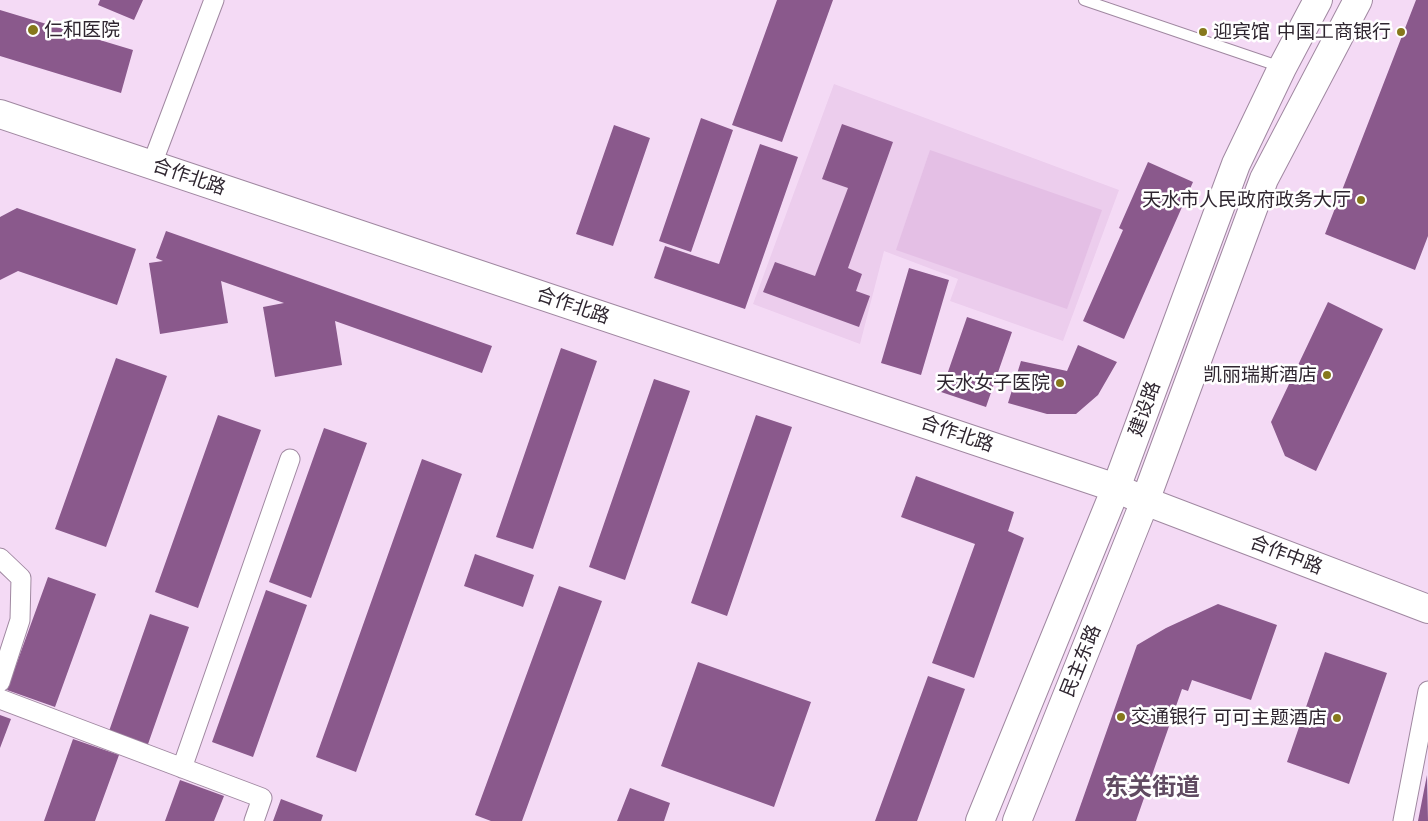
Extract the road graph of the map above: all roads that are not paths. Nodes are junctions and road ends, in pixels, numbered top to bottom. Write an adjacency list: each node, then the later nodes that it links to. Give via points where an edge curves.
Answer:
1 (214, 0): 7 (street)
2 (1084, 0): 5 (lane)
3 (1318, 0): 5 (main road, 建设路)
4 (1358, 0): 10 (main road, 建设路, via 1264,179)
5 (1282, 68): 9 (main road, 建设路, via 1236,164)
6 (0, 114): 7 (main road, 合作北路)
7 (152, 164): 9 (main road, 合作北路)
8 (290, 459): 16 (street)
9 (1116, 488): 10 (main road, 合作北路); 18 (main road, 建设路)
10 (1145, 501): 12 (main road, 合作中路); 19 (main road, 民主东路)
11 (0, 558): 13 (street, via 22,578 20,620)
12 (1428, 609)
13 (0, 682)
14 (1428, 691): 20 (street)
15 (0, 700): 16 (street)
16 (182, 768): 17 (street, via 262,798)
17 (254, 821)
18 (980, 821)
19 (1017, 821)
20 (1403, 821)

